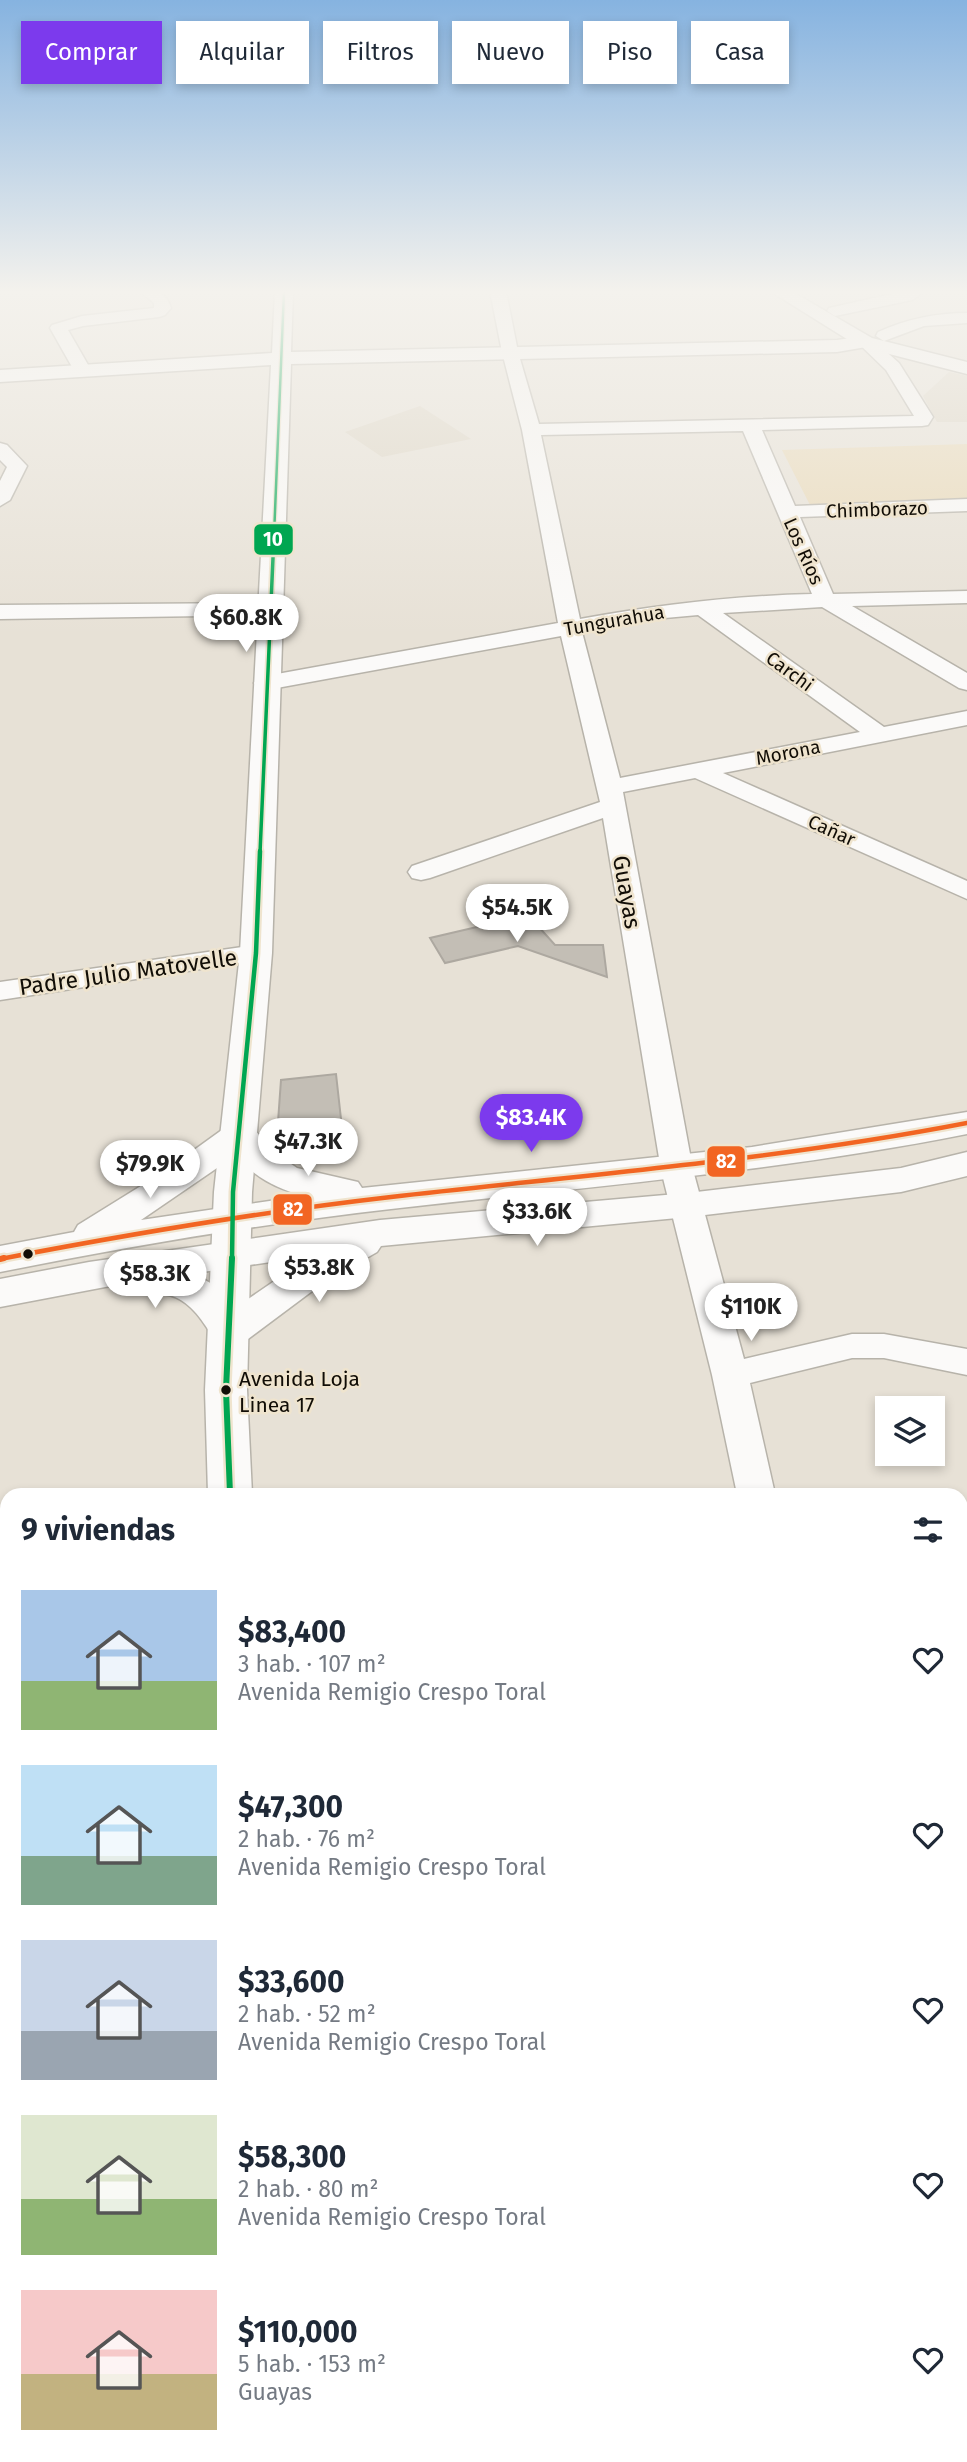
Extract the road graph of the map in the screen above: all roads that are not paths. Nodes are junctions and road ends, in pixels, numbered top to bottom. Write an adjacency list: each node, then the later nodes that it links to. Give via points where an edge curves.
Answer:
1 (280, 406): 14 (street)
2 (525, 406): 5 (street, Guayas)
3 (917, 406): 4 (street, via 922,421)
4 (751, 427): 5 (street); 10 (street, Los Ríos)
5 (531, 430): 16 (street, Guayas)
6 (0, 449): 7 (street)
7 (9, 466): 8 (street)
8 (0, 500)
9 (967, 505): 10 (street, Chimborazo)
10 (787, 512): 12 (street, Los Ríos)
11 (967, 597): 12 (street, Tungurahua)
12 (825, 600): 13 (street, Tungurahua); 18 (street, Los Ríos)
13 (701, 607): 16 (street, Tungurahua); 20 (street, Carchi)
14 (269, 610): 15 (street); 17 (street)
15 (0, 612)
16 (570, 626): 17 (street, Tungurahua); 22 (street, Guayas)
17 (266, 682): 25 (street)
18 (967, 683)
19 (967, 718): 20 (street, Morona)
20 (880, 735): 21 (street, Morona)
21 (697, 770): 22 (street, Morona); 24 (street, Cañar)
22 (611, 797): 23 (street, Morona); 30 (street, Guayas)
23 (421, 872)
24 (967, 891)
25 (256, 953): 26 (street, Padre Julio Matovelle); 28 (street)
26 (0, 991)
27 (967, 1123): 30 (street)
28 (239, 1135): 31 (street, via 257,1159 289,1181); 32 (street); 34 (street, via 178,1179)
29 (967, 1164): 30 (street, via 901,1180)
30 (683, 1187): 31 (street); 38 (street, Guayas)
31 (385, 1215): 32 (street); 36 (street)
32 (232, 1235): 34 (street); 36 (street)
33 (0, 1259): 34 (street)
34 (84, 1259): 35 (street); 36 (street, via 186,1286 212,1304)
35 (0, 1293)
36 (230, 1332): 39 (street, via 226,1390)
37 (967, 1362): 38 (street, via 884,1346 852,1346)
38 (730, 1376): 40 (street, Guayas)
39 (230, 1488)
40 (755, 1488)

